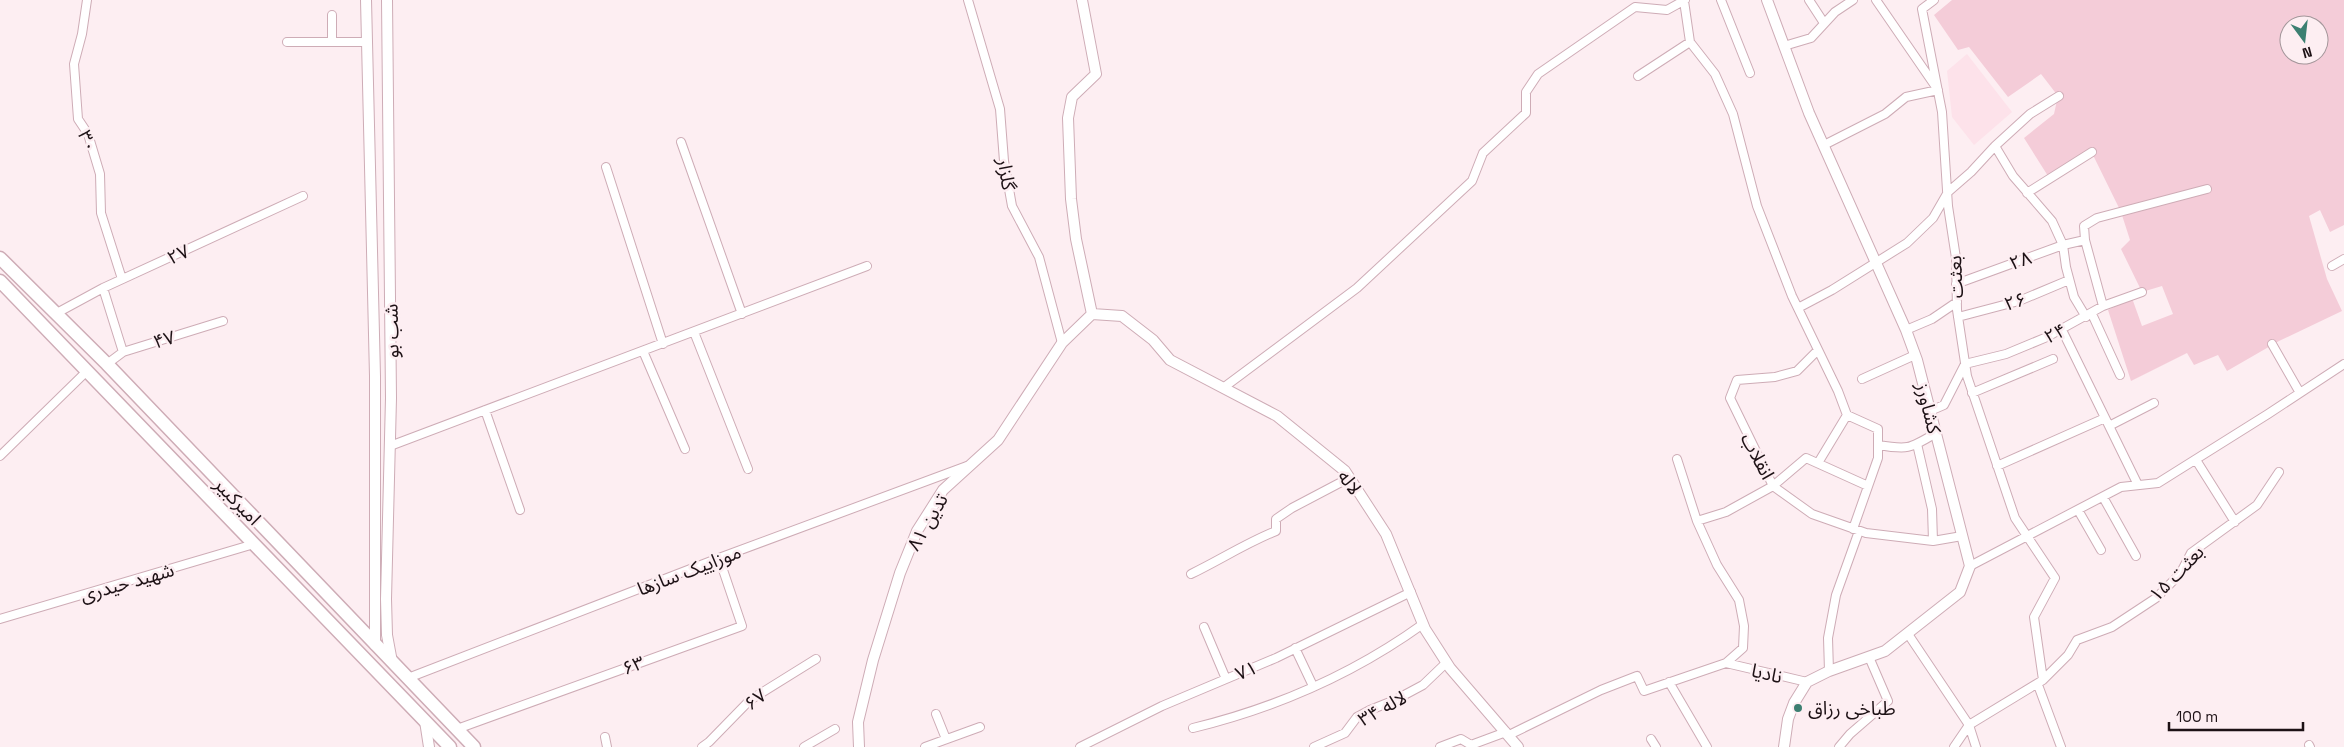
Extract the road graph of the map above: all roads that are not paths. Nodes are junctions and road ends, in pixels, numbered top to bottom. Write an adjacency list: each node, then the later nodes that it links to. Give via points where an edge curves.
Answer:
1 (87, 0): 40 (street, ۳۰, via 74,64 78,119 88,134 100,174 100,213)
2 (366, 0): 17 (street, شب بو)
3 (387, 0): 84 (street, شب بو)
4 (968, 0): 58 (street, گلزار, via 1000,109 1012,206 1039,257)
5 (1082, 0): 51 (street, via 1096,74 1072,97 1068,150 1076,239)
6 (1684, 0): 18 (street); 72 (street, via 1667,10 1635,7 1538,74 1526,92 1526,113 1483,154 1472,181 1357,288)
7 (1721, 0): 20 (street)
8 (1767, 0): 19 (street, کشاورز)
9 (1809, 0): 14 (street)
10 (1853, 0): 14 (street)
11 (1876, 0): 22 (street)
12 (1934, 0): 22 (street, بعثت, via 1922,9)
13 (332, 15): 16 (street)
14 (1824, 23): 19 (street, via 1811,38)
15 (287, 42): 16 (street)
16 (332, 42): 17 (street)
17 (367, 42): 118 (street, شب بو, via 375,376)
18 (1690, 42): 21 (street); 48 (street, via 1715,74 1733,114 1757,206)
19 (1784, 46): 25 (street, کشاورز)
20 (1750, 73)
21 (1638, 76)
22 (1938, 90): 25 (street, via 1906,97 1885,114); 30 (street, بعثت)
23 (2059, 96): 26 (street, via 2030,114)
24 (681, 142): 50 (street)
25 (1824, 145): 37 (street, کشاورز)
26 (1995, 146): 30 (street); 31 (street)
27 (2092, 152): 31 (street)
28 (606, 167): 59 (street)
29 (2207, 189): 33 (street, via 2097,218 2084,226)
30 (1948, 192): 37 (street, via 1933,218 1907,243); 43 (street, بعثت)
31 (2027, 193): 34 (street, via 2052,221)
32 (303, 196): 40 (street, ۲۷)
33 (2085, 240): 34 (street, ۲۸); 47 (street)
34 (2063, 245): 41 (street); 43 (street, ۲۸)
35 (0, 258): 49 (main road, امیرکبیر)
36 (2344, 259): 39 (street)
37 (1876, 263): 48 (street); 55 (street, کشاورز)
38 (867, 266): 50 (street)
39 (2332, 266)
40 (122, 279): 44 (street, ۲۷)
41 (2069, 280): 52 (street, via 2074,297); 53 (street, ۲۶, via 2019,301)
42 (0, 281): 69 (main road, امیرکبیر)
43 (1956, 284): 46 (street, بعثت)
44 (103, 288): 49 (street, ۲۷); 63 (street)
45 (2142, 292): 47 (street, ۲۴)
46 (1957, 302): 53 (street, بعثت); 55 (street, via 1932,319)
47 (2103, 306): 52 (street, ۲۴)
48 (1798, 308): 61 (street)
49 (55, 314): 66 (main road, امیرکبیر)
50 (742, 314): 57 (street)
51 (1092, 314): 58 (street, تدین ۸۱); 72 (street, لاله, via 1122,316 1153,340 1170,360)
52 (2089, 315): 56 (street, ۲۴); 70 (street)
53 (1958, 317): 67 (street, بعثت)
54 (223, 321): 63 (street, ۴۷)
55 (1906, 330): 64 (street, کشاورز)
56 (2062, 330): 67 (street, ۲۴, via 2006,354); 79 (street)
57 (694, 332): 59 (street); 92 (street)
58 (1062, 343): 90 (street, تدین ۸۱, via 998,440)
59 (663, 344): 62 (street)
60 (2272, 344): 74 (street)
61 (1818, 350): 78 (street); 96 (street, انقلاب, via 1797,371 1775,377 1737,380 1730,398)
62 (643, 351): 76 (street); 85 (street)
63 (123, 352): 66 (street, ۴۷)
64 (1915, 355): 71 (street); 77 (street, کشاورز)
65 (2053, 359): 73 (street)
66 (107, 364): 118 (main road, امیرکبیر)
67 (1965, 364): 73 (street, بعثت); 77 (street, via 1944,405)
68 (2344, 364): 74 (street)
69 (87, 371): 86 (street); 107 (main road, امیرکبیر)
70 (2120, 375)
71 (1862, 379)
72 (1223, 388): 94 (street, لاله, via 1277,416 1345,471)
73 (1972, 393): 91 (street, بعثت)
74 (2300, 393): 88 (street)
75 (2154, 403): 80 (street)
76 (485, 410): 84 (street); 99 (street)
77 (1930, 411): 81 (street, کشاورز)
78 (1847, 415): 83 (street, via 1878,429); 89 (street)
79 (2105, 418): 80 (street); 91 (street)
80 (2109, 426): 95 (street)
81 (1936, 433): 82 (street); 104 (street, کشاورز)
82 (1917, 444): 83 (street, via 1902,449); 106 (street, via 1932,509)
83 (1878, 445): 97 (street, via 1878,458)
84 (390, 446): 122 (street, شب بو, via 386,599)
85 (685, 449)
86 (0, 456)
87 (1677, 459): 101 (street)
88 (2196, 460): 95 (street, via 2158,483); 102 (street)
89 (1818, 462): 96 (street, via 1806,458); 97 (street)
90 (972, 464): 110 (street, موزاییک سازها); 149 (street, تدین ۸۱, via 943,490 917,531 900,573 858,722)
91 (1997, 466): 105 (street, بعثت, via 2015,518)
92 (748, 469)
93 (2279, 472): 102 (street, بعثت ۱۵, via 2257,505)
94 (1349, 478): 112 (street, via 1276,519 1276,531 1250,541); 113 (street, لاله, via 1386,534)
95 (2138, 485): 98 (street, via 2122,487)
96 (1773, 486): 101 (street, via 1726,512); 103 (street, انقلاب, via 1812,514)
97 (1868, 486): 103 (street)
98 (2103, 497): 100 (street); 109 (street)
99 (520, 510)
100 (2078, 510): 105 (street); 108 (street)
101 (1698, 521): 124 (street, via 1717,565 1739,600 1744,626 1743,648)
102 (2235, 522): 130 (street, بعثت ۱۵, via 2191,553 2180,574 2156,598 2112,627 2077,640 2068,656)
103 (1856, 530): 106 (street, انقلاب); 125 (street, via 1836,595 1828,638)
104 (1962, 536): 106 (street, انقلاب); 111 (street, کشاورز)
105 (2026, 536): 111 (street); 130 (street, بعثت, via 2055,578 2034,617)
106 (1933, 541)
107 (254, 544): 114 (street, شهيد حیدری); 133 (main road, امیرکبیر)
108 (2101, 550)
109 (2136, 556)
110 (719, 558): 126 (street, موزاییک سازها); 138 (street, ۶۳, via 742,626)
111 (1970, 566): 117 (street, via 1960,592)
112 (1191, 574)
113 (1411, 592): 115 (street, لاله); 119 (street, ۷۱)
114 (0, 619)
115 (1423, 624): 123 (street, لاله); 131 (street, via 1377,656)
116 (1204, 627): 127 (street)
117 (1908, 634): 120 (street, via 1885,651); 134 (street)
118 (375, 645): 122 (main road, امیرکبیر)
119 (1295, 648): 127 (street, ۷۱); 131 (street)
120 (1869, 657): 125 (street); 158 (street, via 1888,701)
121 (816, 659): 147 (street, ۶۷, via 750,700)
122 (392, 662): 126 (main road, امیرکبیر)
123 (1446, 663): 139 (street, لاله); 152 (street, لاله ۳۴, via 1423,685 1357,717 1345,733)
124 (1726, 663): 128 (street); 129 (street, نادیا)
125 (1829, 671): 129 (street)
126 (408, 678): 138 (main road, امیرکبیر)
127 (1226, 678): 151 (street, ۷۱)
128 (1669, 682): 139 (street, via 1644,691 1637,676); 156 (street)
129 (1807, 682): 157 (street, via 1788,719)
130 (2040, 683): 134 (street, بعثت ۱۵); 161 (street)
131 (1313, 686): 137 (street, via 1263,708)
132 (936, 714): 141 (street)
133 (425, 721): 143 (street); 144 (main road, امیرکبیر)
134 (1969, 725): 159 (street); 160 (street)
135 (980, 727): 141 (street)
136 (835, 728): 148 (street)
137 (1193, 728)
138 (457, 729): 145 (main road, امیرکبیر)
139 (1507, 734): 153 (street, via 1471,745 1461,738); 154 (street, لاله)
140 (605, 737): 146 (street)
141 (946, 739): 150 (street)
142 (1652, 739): 155 (street)
143 (429, 747)
144 (450, 747)
145 (474, 747)
146 (607, 747)
147 (702, 747)
148 (804, 747)
149 (859, 747)
150 (924, 747)
151 (1080, 747)
152 (1314, 747)
153 (1440, 747)
154 (1518, 747)
155 (1656, 747)
156 (1707, 747)
157 (1784, 747)
158 (1839, 747)
159 (1954, 747)
160 (1976, 747)
161 (2061, 747)

